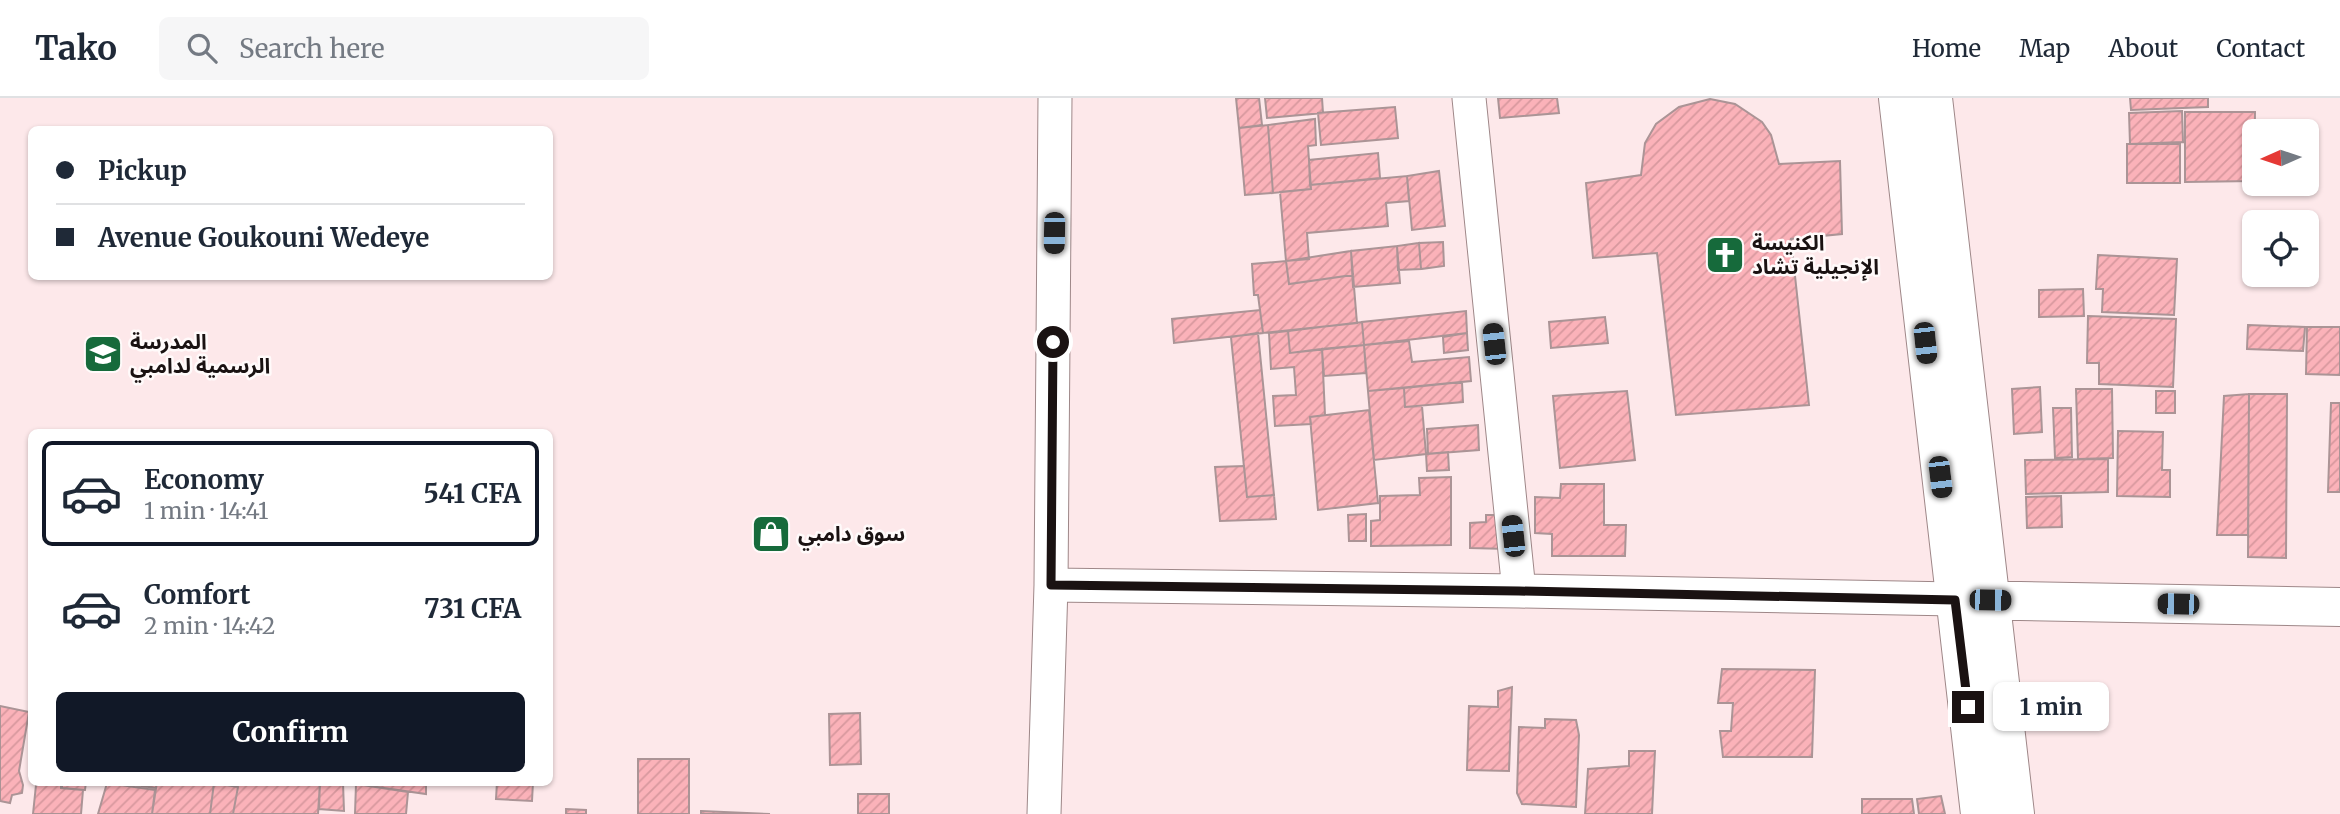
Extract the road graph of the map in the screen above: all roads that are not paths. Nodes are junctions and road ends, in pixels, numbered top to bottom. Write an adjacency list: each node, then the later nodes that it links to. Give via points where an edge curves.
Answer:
1 (1055, 98): 5 (street)
2 (1469, 98): 6 (street)
3 (1898, 98): 7 (street)
4 (1933, 98): 7 (street)
5 (1051, 585): 6 (street); 9 (street)
6 (1519, 591): 7 (street)
7 (1972, 600): 8 (street); 10 (street); 11 (street)
8 (2340, 607)
9 (1044, 814)
10 (1980, 814)
11 (2015, 814)

